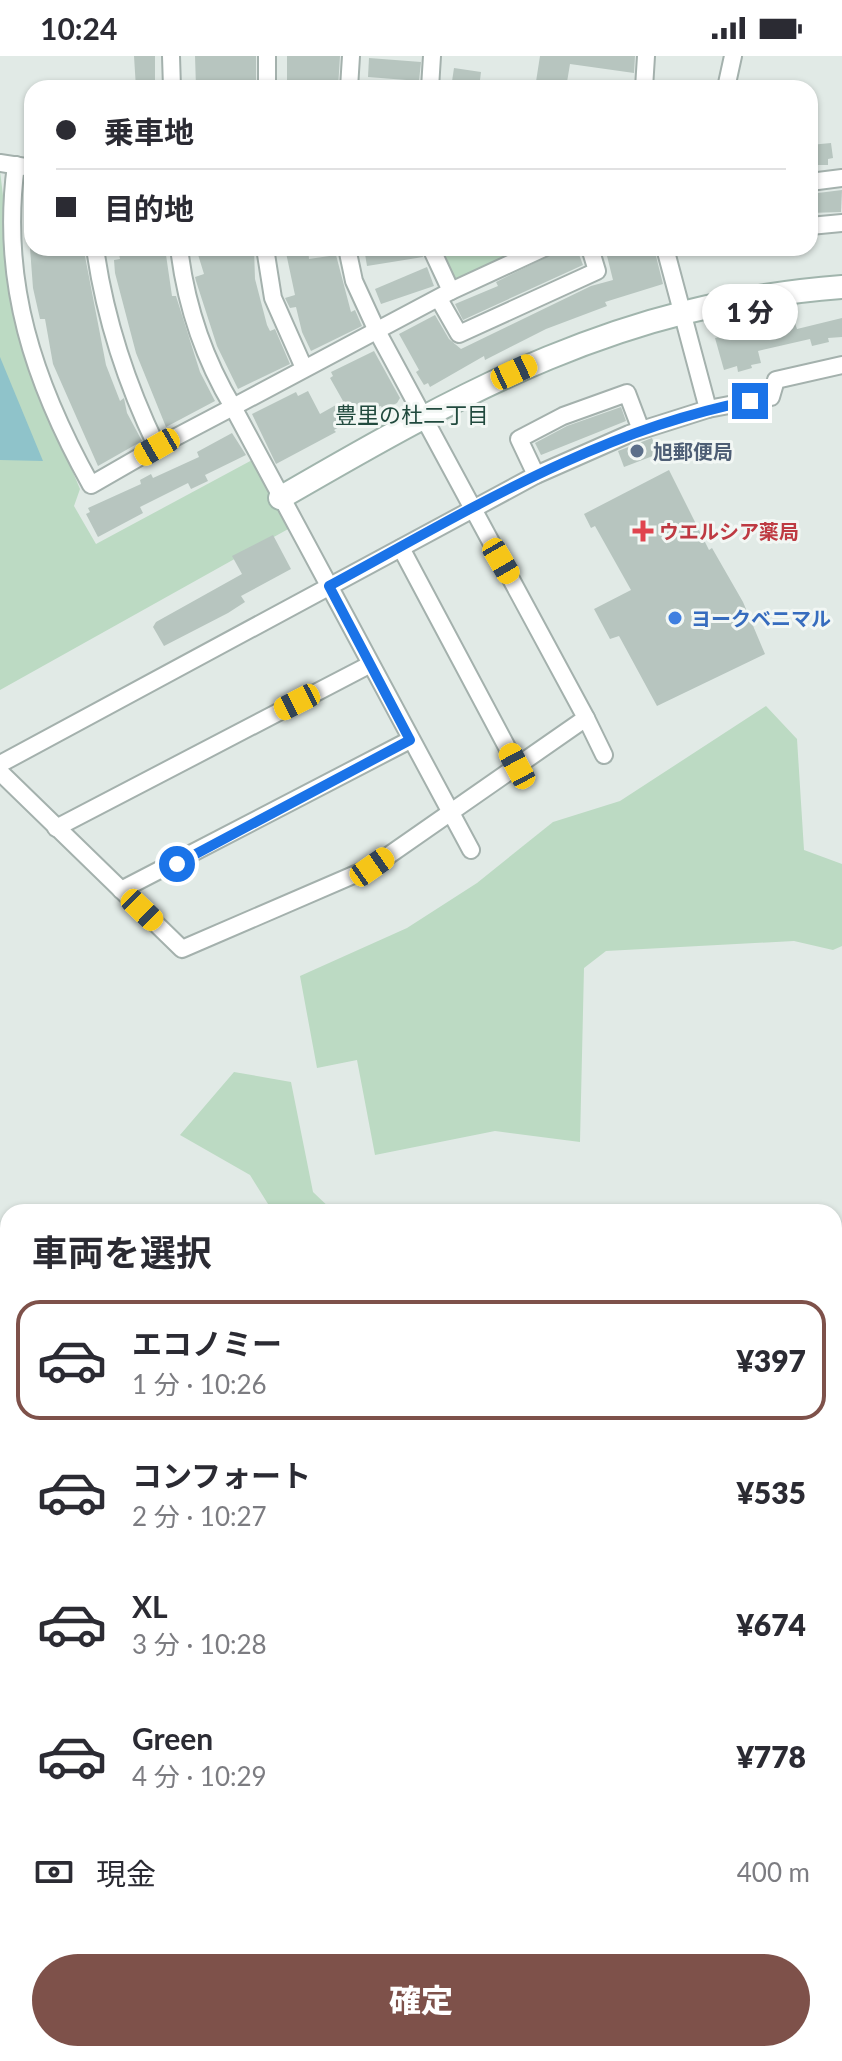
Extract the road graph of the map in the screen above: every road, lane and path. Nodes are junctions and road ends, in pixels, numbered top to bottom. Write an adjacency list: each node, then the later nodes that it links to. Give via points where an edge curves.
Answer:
1 (171, 56): 7 (street)
2 (267, 56): 8 (street)
3 (351, 56): 9 (street)
4 (432, 56): 10 (street)
5 (646, 56): 11 (street)
6 (733, 56): 12 (street)
7 (172, 80)
8 (267, 80)
9 (350, 80)
10 (430, 80)
11 (644, 80)
12 (728, 80)
13 (16, 165): 36 (street, via 12,210 23,319 36,373 59,428 91,485)
14 (842, 178): 15 (street)
15 (818, 181)
16 (842, 223): 17 (street)
17 (818, 225)
18 (97, 256): 36 (street, via 111,331)
19 (180, 256): 32 (street, via 198,338)
20 (266, 256): 31 (street, via 273,298)
21 (349, 256): 29 (street)
22 (433, 256): 27 (street)
23 (527, 256): 27 (street)
24 (592, 256): 27 (street, via 597,271 459,334)
25 (667, 256): 28 (street)
26 (842, 287): 28 (street, via 766,294)
27 (445, 295): 29 (street)
28 (681, 311): 33 (street); 34 (street, via 567,348)
29 (377, 331): 31 (street); 34 (street)
30 (842, 365): 33 (street, via 776,380 771,397)
31 (304, 368): 32 (street)
32 (233, 407): 36 (street); 38 (street)
33 (708, 409): 35 (street)
34 (424, 415): 38 (street); 39 (street)
35 (641, 430): 37 (street); 37 (street, via 627,393 563,416 519,439)
36 (157, 447)
37 (536, 475): 39 (street)
38 (280, 498): 41 (street)
39 (472, 509): 40 (street); 43 (street)
40 (401, 548): 41 (street); 47 (street)
41 (329, 586): 42 (street); 46 (street)
42 (369, 665): 44 (street); 50 (street)
43 (586, 718): 45 (street); 47 (street)
44 (410, 740): 49 (street); 52 (street)
45 (604, 755)
46 (0, 764)
47 (517, 766): 49 (street)
48 (0, 772): 50 (street)
49 (450, 812): 51 (street); 52 (street, via 372,867 182,949)
50 (56, 828): 52 (street)
51 (471, 850)
52 (121, 890)

